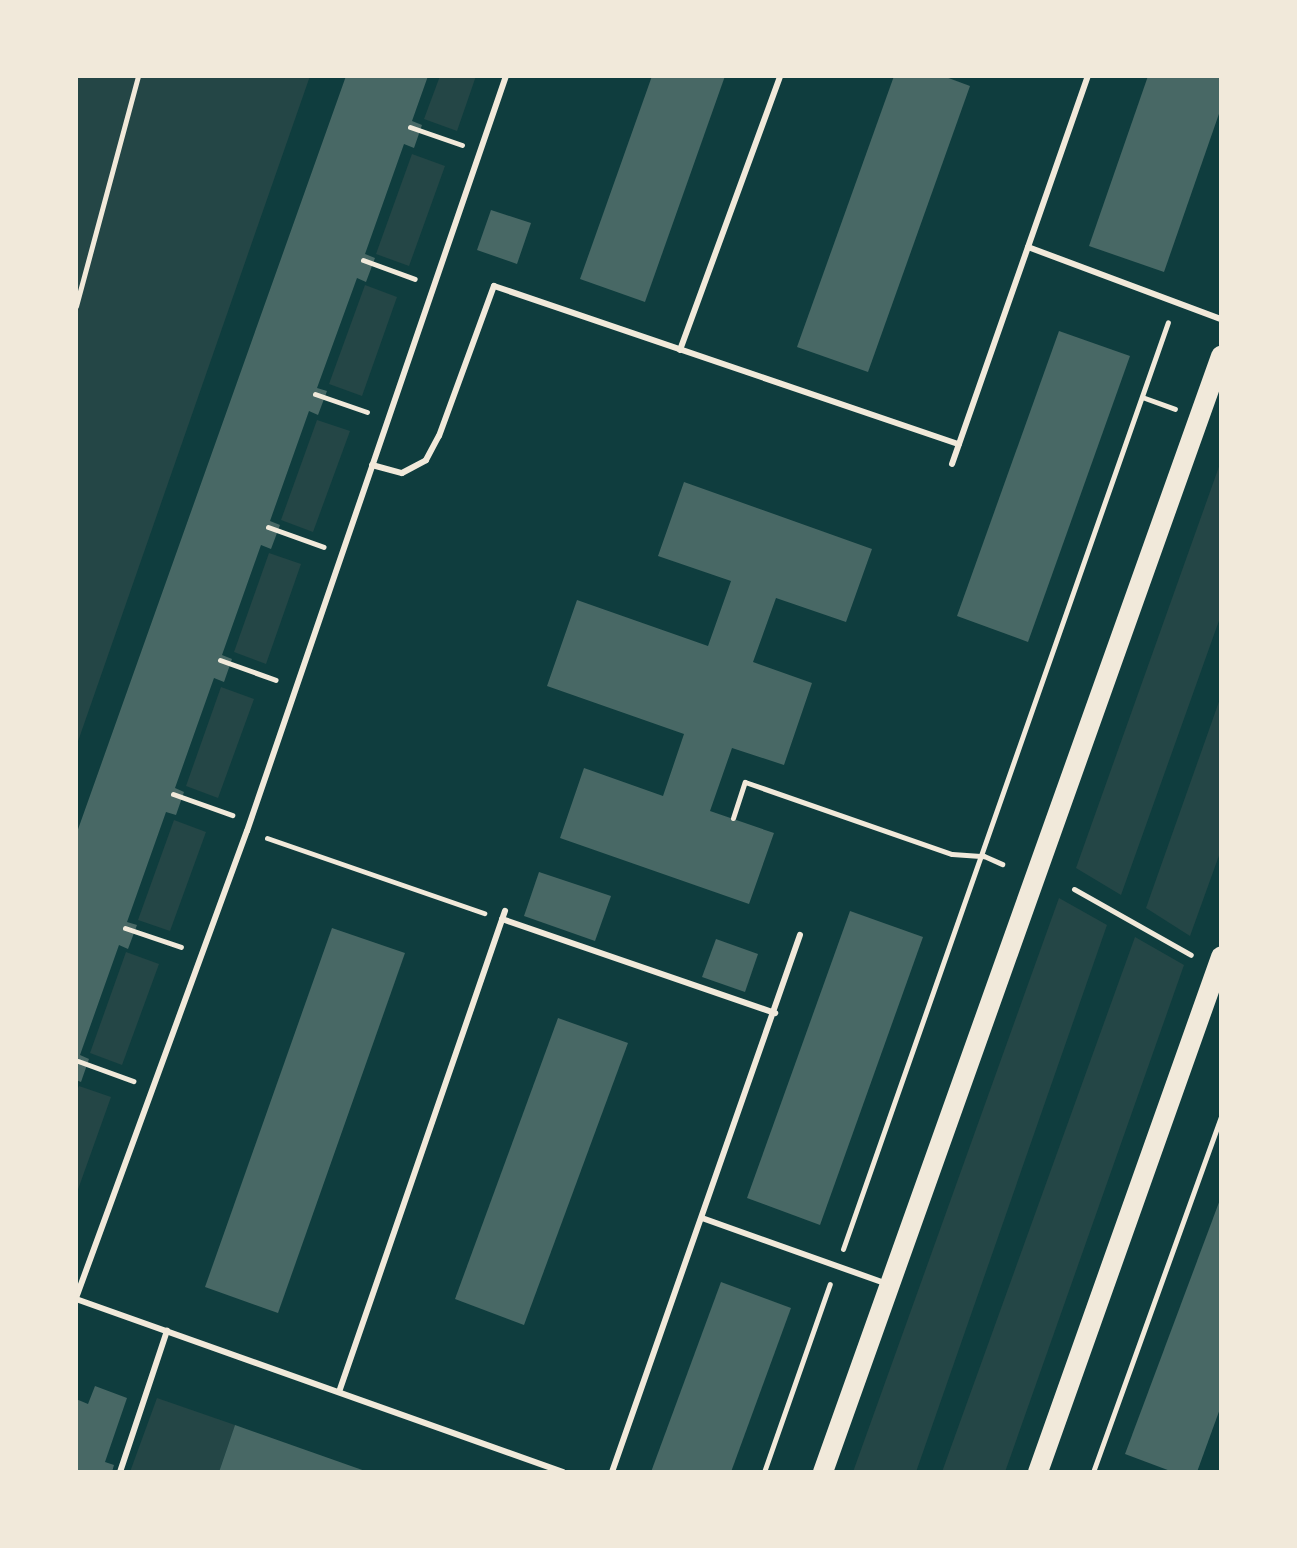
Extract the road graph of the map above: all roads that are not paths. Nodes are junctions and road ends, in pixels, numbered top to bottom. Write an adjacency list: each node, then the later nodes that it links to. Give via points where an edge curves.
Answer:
1 (506, 76): 10 (lane)
2 (780, 76): 6 (lane)
3 (1088, 76): 4 (lane)
4 (1028, 247): 5 (lane); 8 (lane)
5 (1221, 319)
6 (680, 350): 8 (lane); 10 (lane, via 494,286 426,460 402,473)
7 (1221, 356): 17 (main road)
8 (959, 444): 9 (lane)
9 (952, 464)
10 (372, 465): 18 (lane, via 247,831)
11 (505, 911): 12 (lane)
12 (502, 919): 15 (lane); 20 (lane)
13 (800, 935): 15 (lane)
14 (1221, 957): 25 (main road)
15 (775, 1013): 16 (lane)
16 (702, 1218): 17 (lane); 23 (lane)
17 (890, 1286): 24 (main road)
18 (76, 1299): 19 (lane)
19 (167, 1331): 20 (lane); 21 (lane)
20 (339, 1392): 22 (lane)
21 (120, 1472)
22 (563, 1472)
23 (612, 1472)
24 (823, 1472)
25 (1038, 1472)

